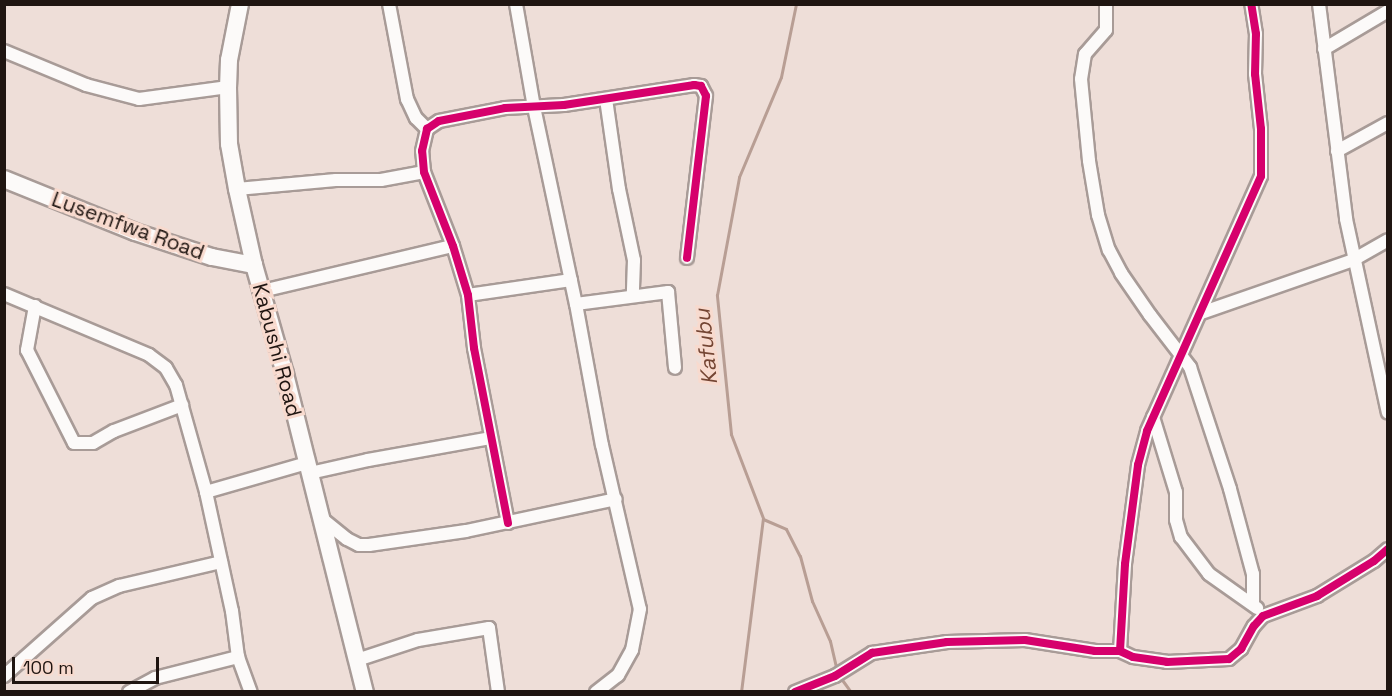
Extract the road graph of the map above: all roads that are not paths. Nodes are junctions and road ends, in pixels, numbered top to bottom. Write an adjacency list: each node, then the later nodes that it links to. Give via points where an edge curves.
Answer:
1 (240, 4): 10 (main road, Kabushi Road)
2 (389, 4): 14 (street, via 407,99 416,118)
3 (516, 4): 12 (street)
4 (1106, 4): 32 (street, via 1106,30 1085,54 1081,79 1098,215 1108,250 1121,273)
5 (1251, 4): 31 (street, via 1256,34 1261,176)
6 (1319, 4): 8 (street)
7 (1388, 10): 8 (street)
8 (1324, 49): 15 (street)
9 (4, 51): 10 (street, via 120,96 168,97)
10 (228, 87): 18 (main road, Kabushi Road, via 229,144)
11 (606, 99): 12 (street); 21 (street, via 694,85 705,89); 28 (street, via 634,260)
12 (534, 107): 14 (street, via 505,108 439,121); 24 (street)
13 (1388, 123): 15 (street)
14 (427, 129): 16 (street, via 422,151)
15 (1337, 151): 22 (street)
16 (424, 172): 18 (street, via 381,180); 20 (street)
17 (4, 179): 23 (main road, Lusemfwa Road, via 135,232 212,257)
18 (237, 189): 23 (main road, Kabushi Road)
19 (1388, 240): 22 (street)
20 (453, 246): 25 (street); 27 (street)
21 (687, 258)
22 (1353, 260): 31 (street); 33 (street)
23 (254, 265): 25 (main road, Kabushi Road)
24 (571, 280): 27 (street); 29 (street)
25 (262, 291): 39 (main road, Kabushi Road)
26 (4, 294): 30 (street)
27 (468, 295): 38 (street)
28 (633, 295): 29 (street); 34 (street, via 668,292)
29 (576, 304): 41 (street)
30 (34, 306): 35 (street, via 149,355 166,368); 35 (street, via 27,350 74,442 93,443)
31 (1201, 313): 32 (street)
32 (1181, 351): 37 (street); 46 (street, via 1194,375 1230,489 1253,574)
33 (1384, 366): 36 (street)
34 (675, 368)
35 (182, 405): 40 (street)
36 (1388, 412)
37 (1153, 417): 46 (street, via 1176,492 1176,520 1181,537 1209,574); 48 (street, via 1137,465)
38 (490, 438): 39 (street); 43 (street)
39 (309, 469): 40 (street); 42 (main road, Kabushi Road)
40 (206, 492): 45 (street)
41 (616, 500): 43 (street); 56 (street, via 640,609 632,650 618,675)
42 (321, 518): 43 (street, via 359,545); 50 (main road, Kabushi Road)
43 (508, 523)
44 (1388, 549): 47 (street, via 1317,596)
45 (221, 562): 49 (street); 51 (street, via 118,586 92,598)
46 (1253, 603): 47 (street)
47 (1263, 616): 48 (street, via 1241,650 1229,659 1167,662)
48 (1120, 651): 57 (street, via 1095,651 1025,639 947,642 872,653)
49 (238, 657): 52 (street, via 155,678); 53 (street)
50 (357, 660): 54 (main road, Kabushi Road); 55 (street, via 418,640 489,628)
51 (4, 676)
52 (129, 692)
53 (250, 692)
54 (365, 692)
55 (498, 692)
56 (596, 692)
57 (795, 692)

